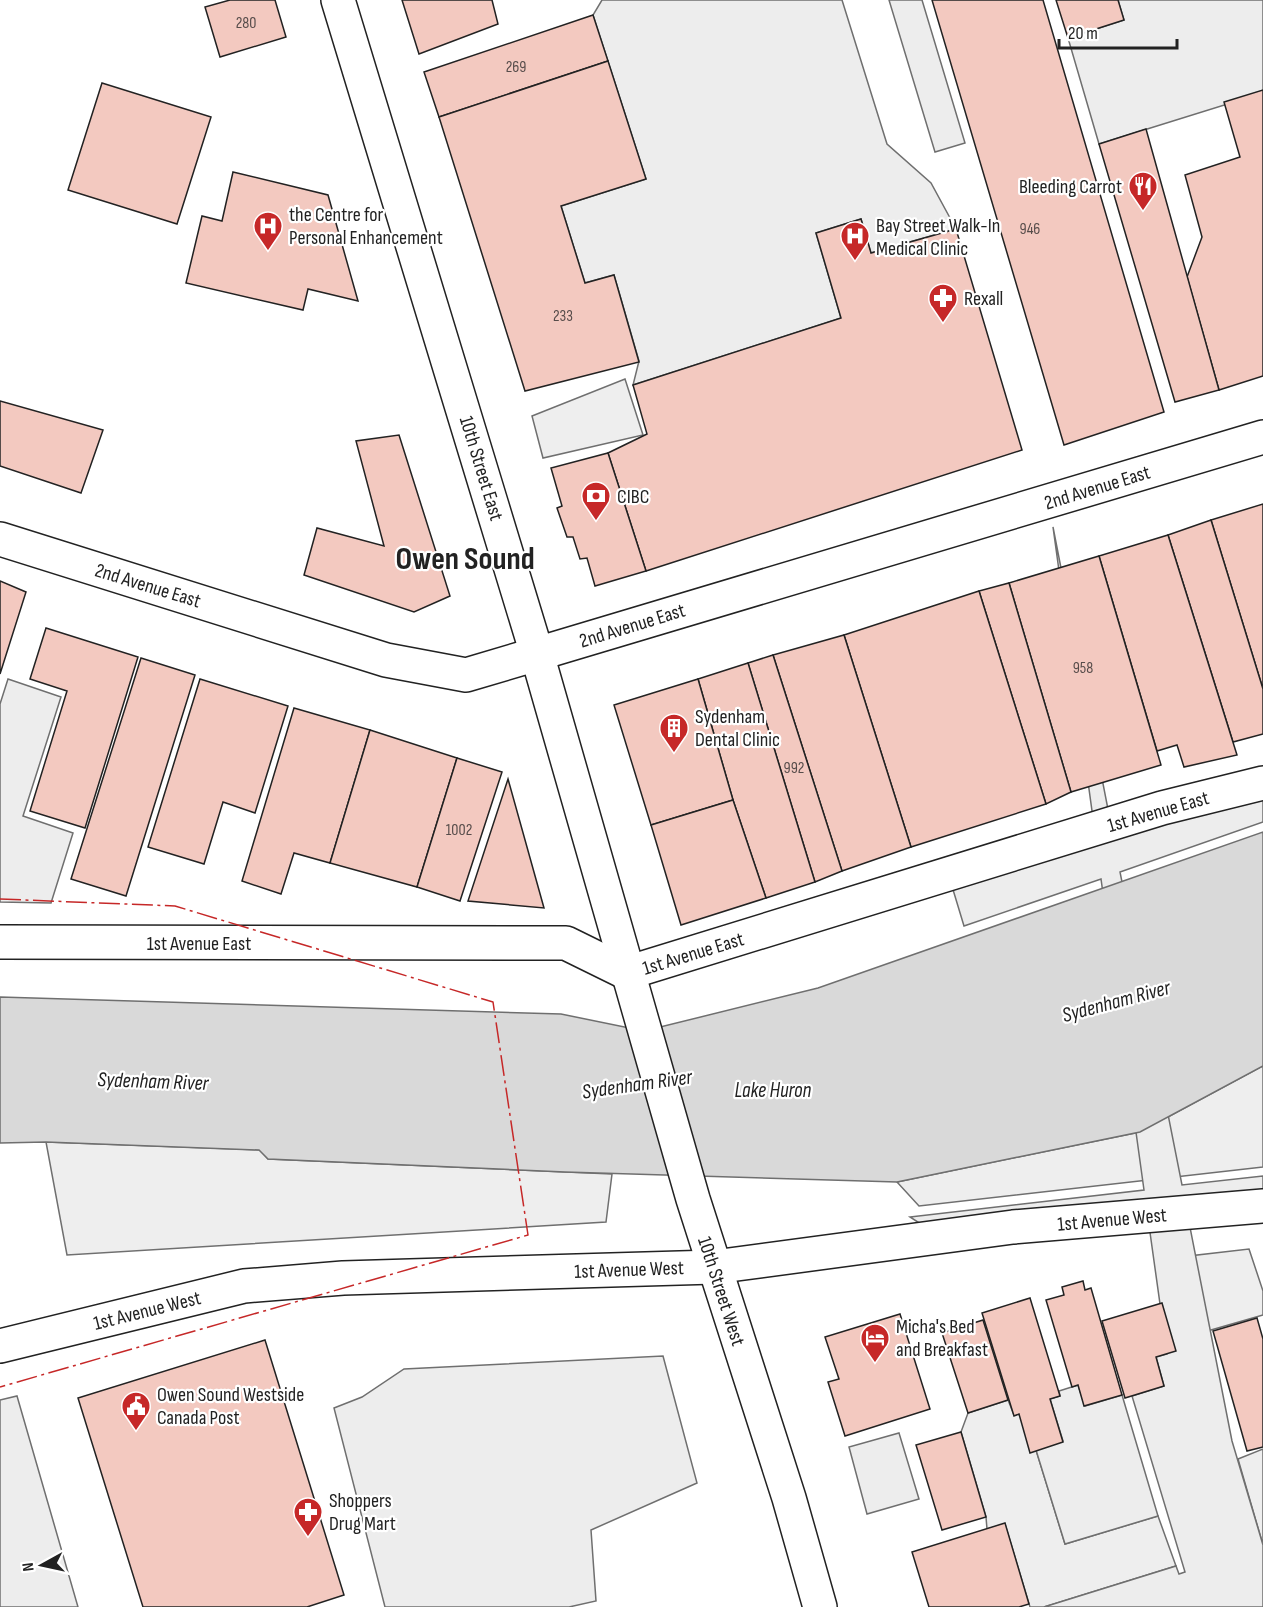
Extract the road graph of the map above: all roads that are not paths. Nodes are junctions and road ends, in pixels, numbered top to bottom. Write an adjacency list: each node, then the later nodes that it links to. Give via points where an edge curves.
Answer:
1 (338, 0): 4 (street, 10th Street East)
2 (1263, 437): 4 (street, 2nd Avenue East)
3 (0, 539): 4 (street, 2nd Avenue East, via 386,660 466,675)
4 (537, 654): 7 (street, 10th Street East)
5 (1263, 783): 7 (street, 1st Avenue East, via 1162,808)
6 (0, 942): 7 (street, 1st Avenue East, via 566,943)
7 (627, 973): 9 (street, 10th Street West)
8 (1263, 1206): 9 (street, 1st Avenue West, via 1013,1227)
9 (714, 1267): 10 (street, 1st Avenue West, via 343,1278 244,1286); 11 (street, 10th Street West)
10 (0, 1346)
11 (820, 1607)

